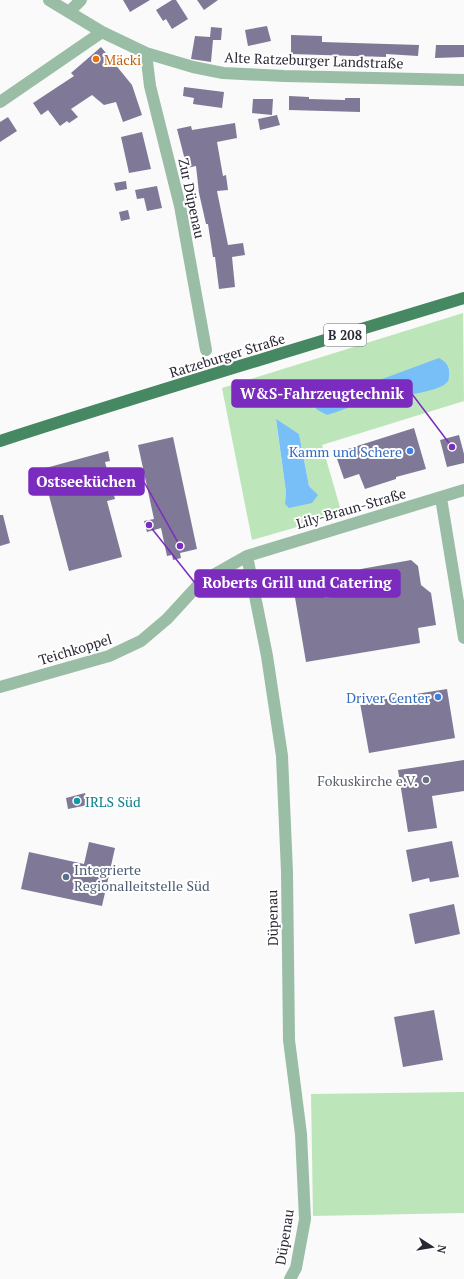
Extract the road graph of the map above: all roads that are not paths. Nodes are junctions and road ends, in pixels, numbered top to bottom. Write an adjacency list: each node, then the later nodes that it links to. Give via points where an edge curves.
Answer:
1 (49, 0): 3 (street, Alte Ratzeburger Landstraße)
2 (82, 0): 3 (street)
3 (69, 12): 4 (street, Alte Ratzeburger Landstraße)
4 (102, 32): 5 (street, Alte Ratzeburger Landstraße); 7 (street)
5 (146, 53): 6 (street, Alte Ratzeburger Landstraße, via 223,73); 9 (street, Zur Düpenau, via 150,86 180,206)
6 (464, 80)
7 (0, 102)
8 (464, 298): 10 (main road, Ratzeburger Straße / B 208, via 186,384 126,400)
9 (206, 350)
10 (0, 441)
11 (464, 490): 12 (street, Lily-Braun-Straße)
12 (441, 498): 13 (street, Lily-Braun-Straße); 14 (street)
13 (247, 556): 15 (street, Teichkoppel, via 201,582 167,619 141,641 109,656); 16 (street, Düpenau, via 267,656 282,756 287,872 289,1040 301,1134 305,1219 296,1268)
14 (464, 638)
15 (0, 687)
16 (290, 1279)

